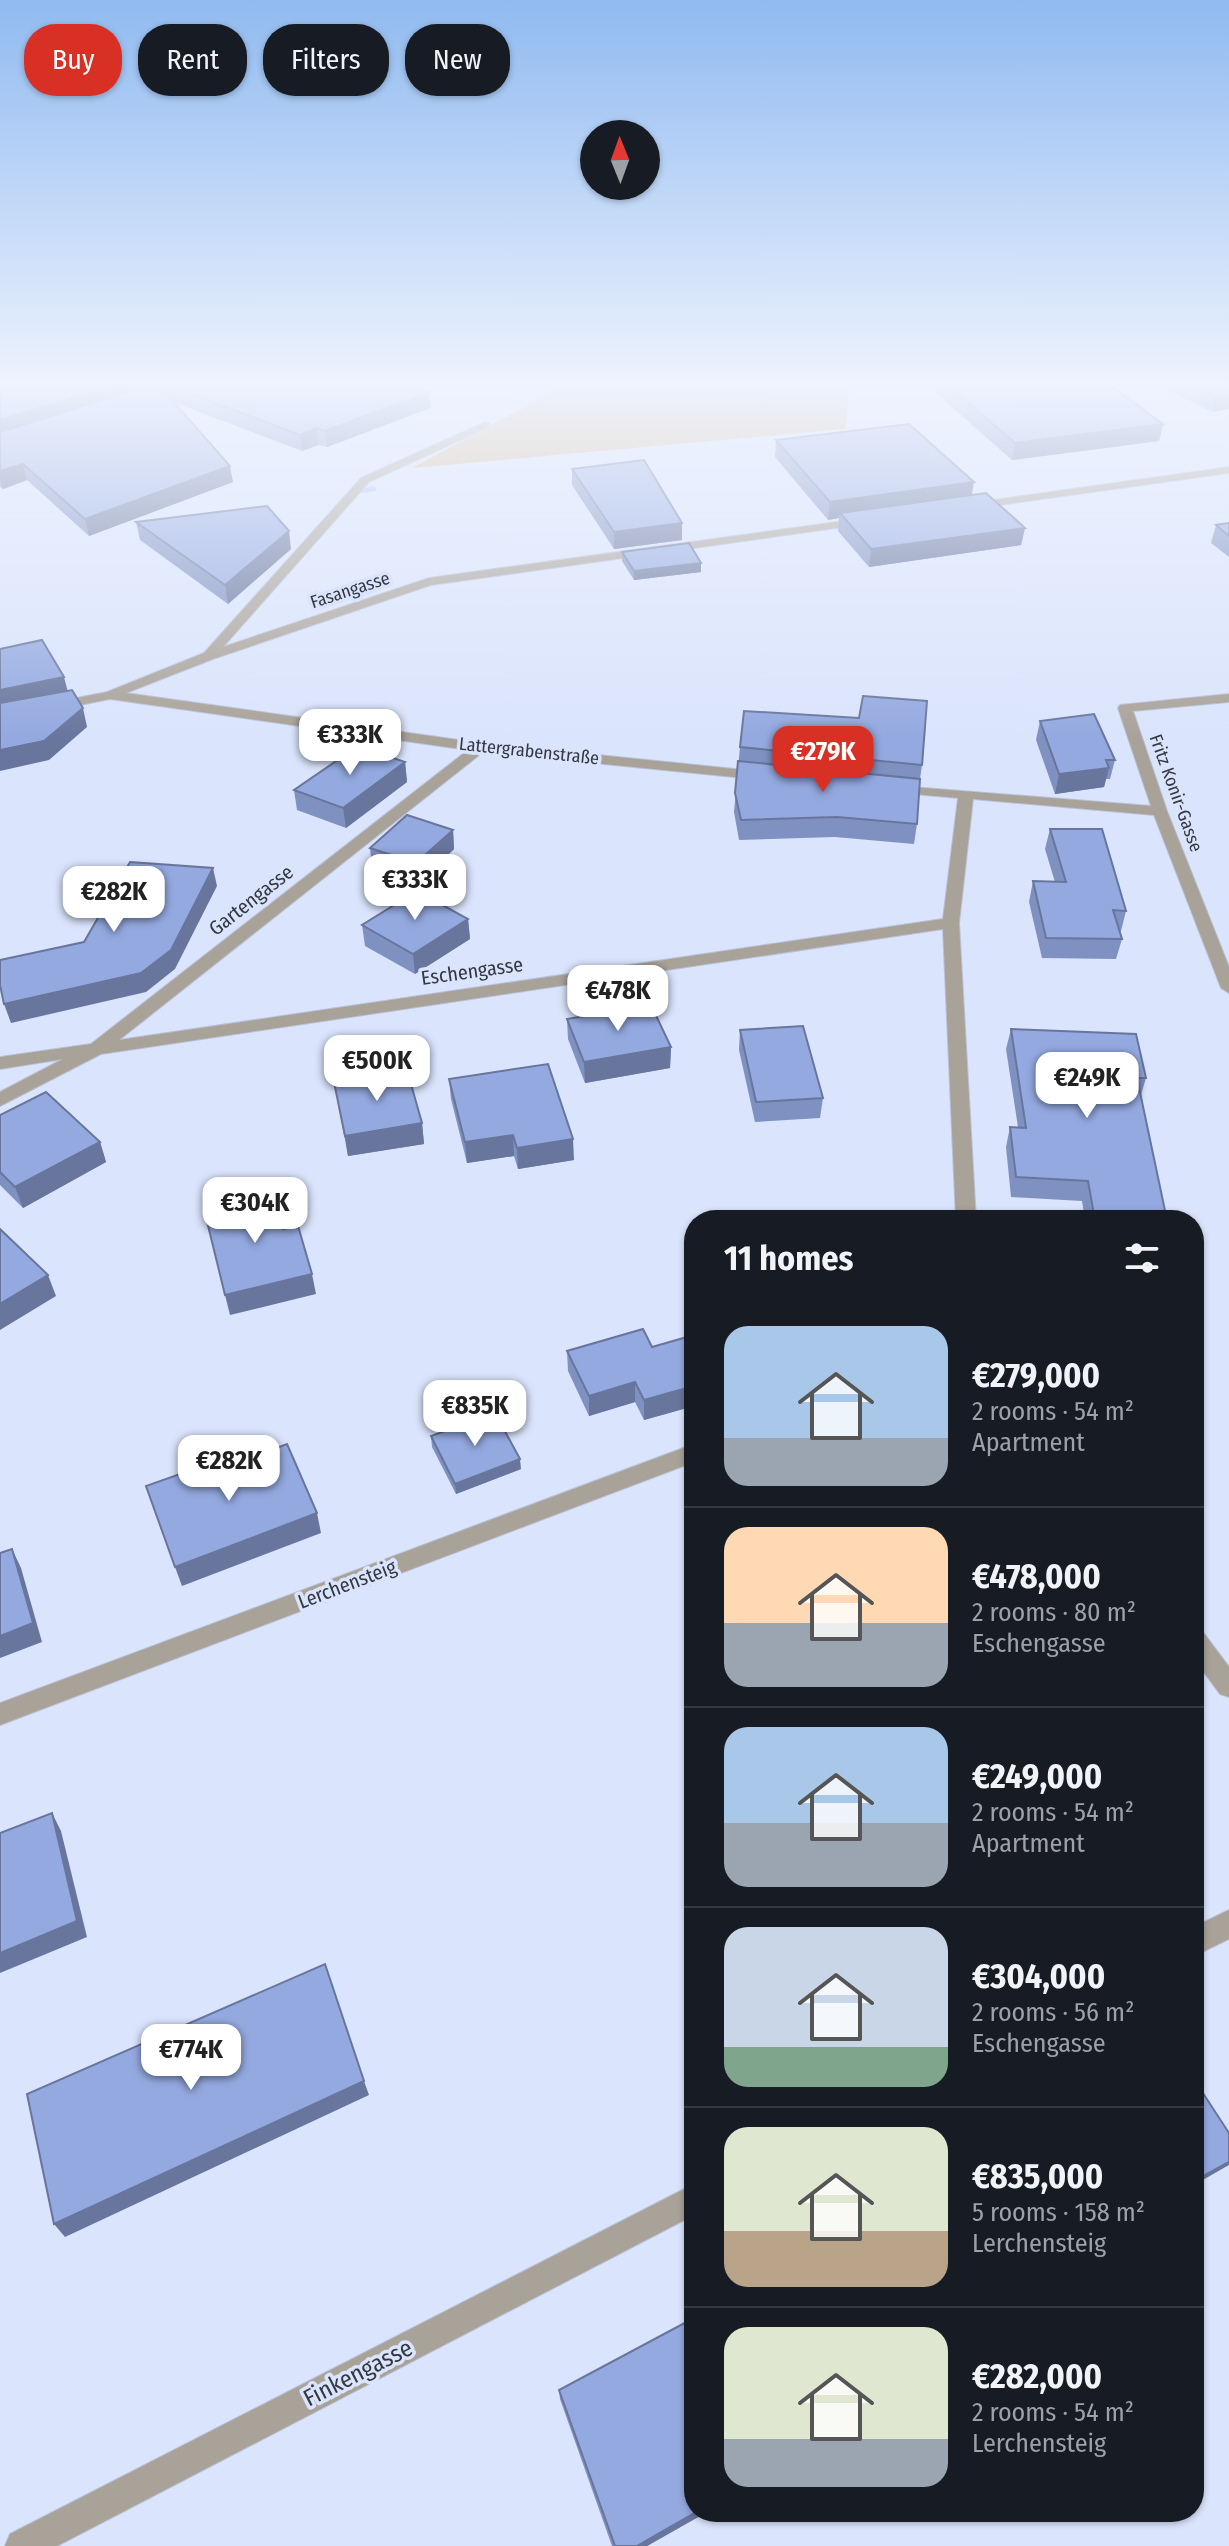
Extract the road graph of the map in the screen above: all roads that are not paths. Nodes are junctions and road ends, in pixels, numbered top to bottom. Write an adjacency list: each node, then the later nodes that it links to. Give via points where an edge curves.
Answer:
1 (346, 501): 5 (street)
2 (1007, 501): 3 (street)
3 (962, 507)
4 (884, 518): 5 (street, Fasangasse, via 429,582)
5 (208, 656): 6 (street, Fasangasse)
6 (110, 695): 8 (street, Lattergrabenstraße); 9 (street, Lattergrabenstraße)
7 (1229, 698): 13 (street, Fritz Konir-Gasse, via 1125,708)
8 (0, 717)
9 (480, 747): 10 (street, Lattergrabenstraße); 16 (street, Gartengasse)
10 (778, 777)
11 (872, 786): 12 (street)
12 (966, 796): 13 (street); 14 (street)
13 (1160, 811): 15 (street, Fritz Konir-Gasse)
14 (951, 923): 16 (street, Eschengasse); 19 (street)
15 (1229, 988)
16 (96, 1049): 17 (street, Eschengasse); 18 (street, Gartengasse)
17 (0, 1063)
18 (0, 1100)
19 (965, 1210)
20 (684, 1457): 23 (street, Lerchensteig)
21 (1204, 1653): 22 (street)
22 (1229, 1686)
23 (0, 1714)
24 (1229, 1924): 25 (street)
25 (1204, 1937)
26 (684, 2204): 27 (street, Finkengasse)
27 (22, 2546)

